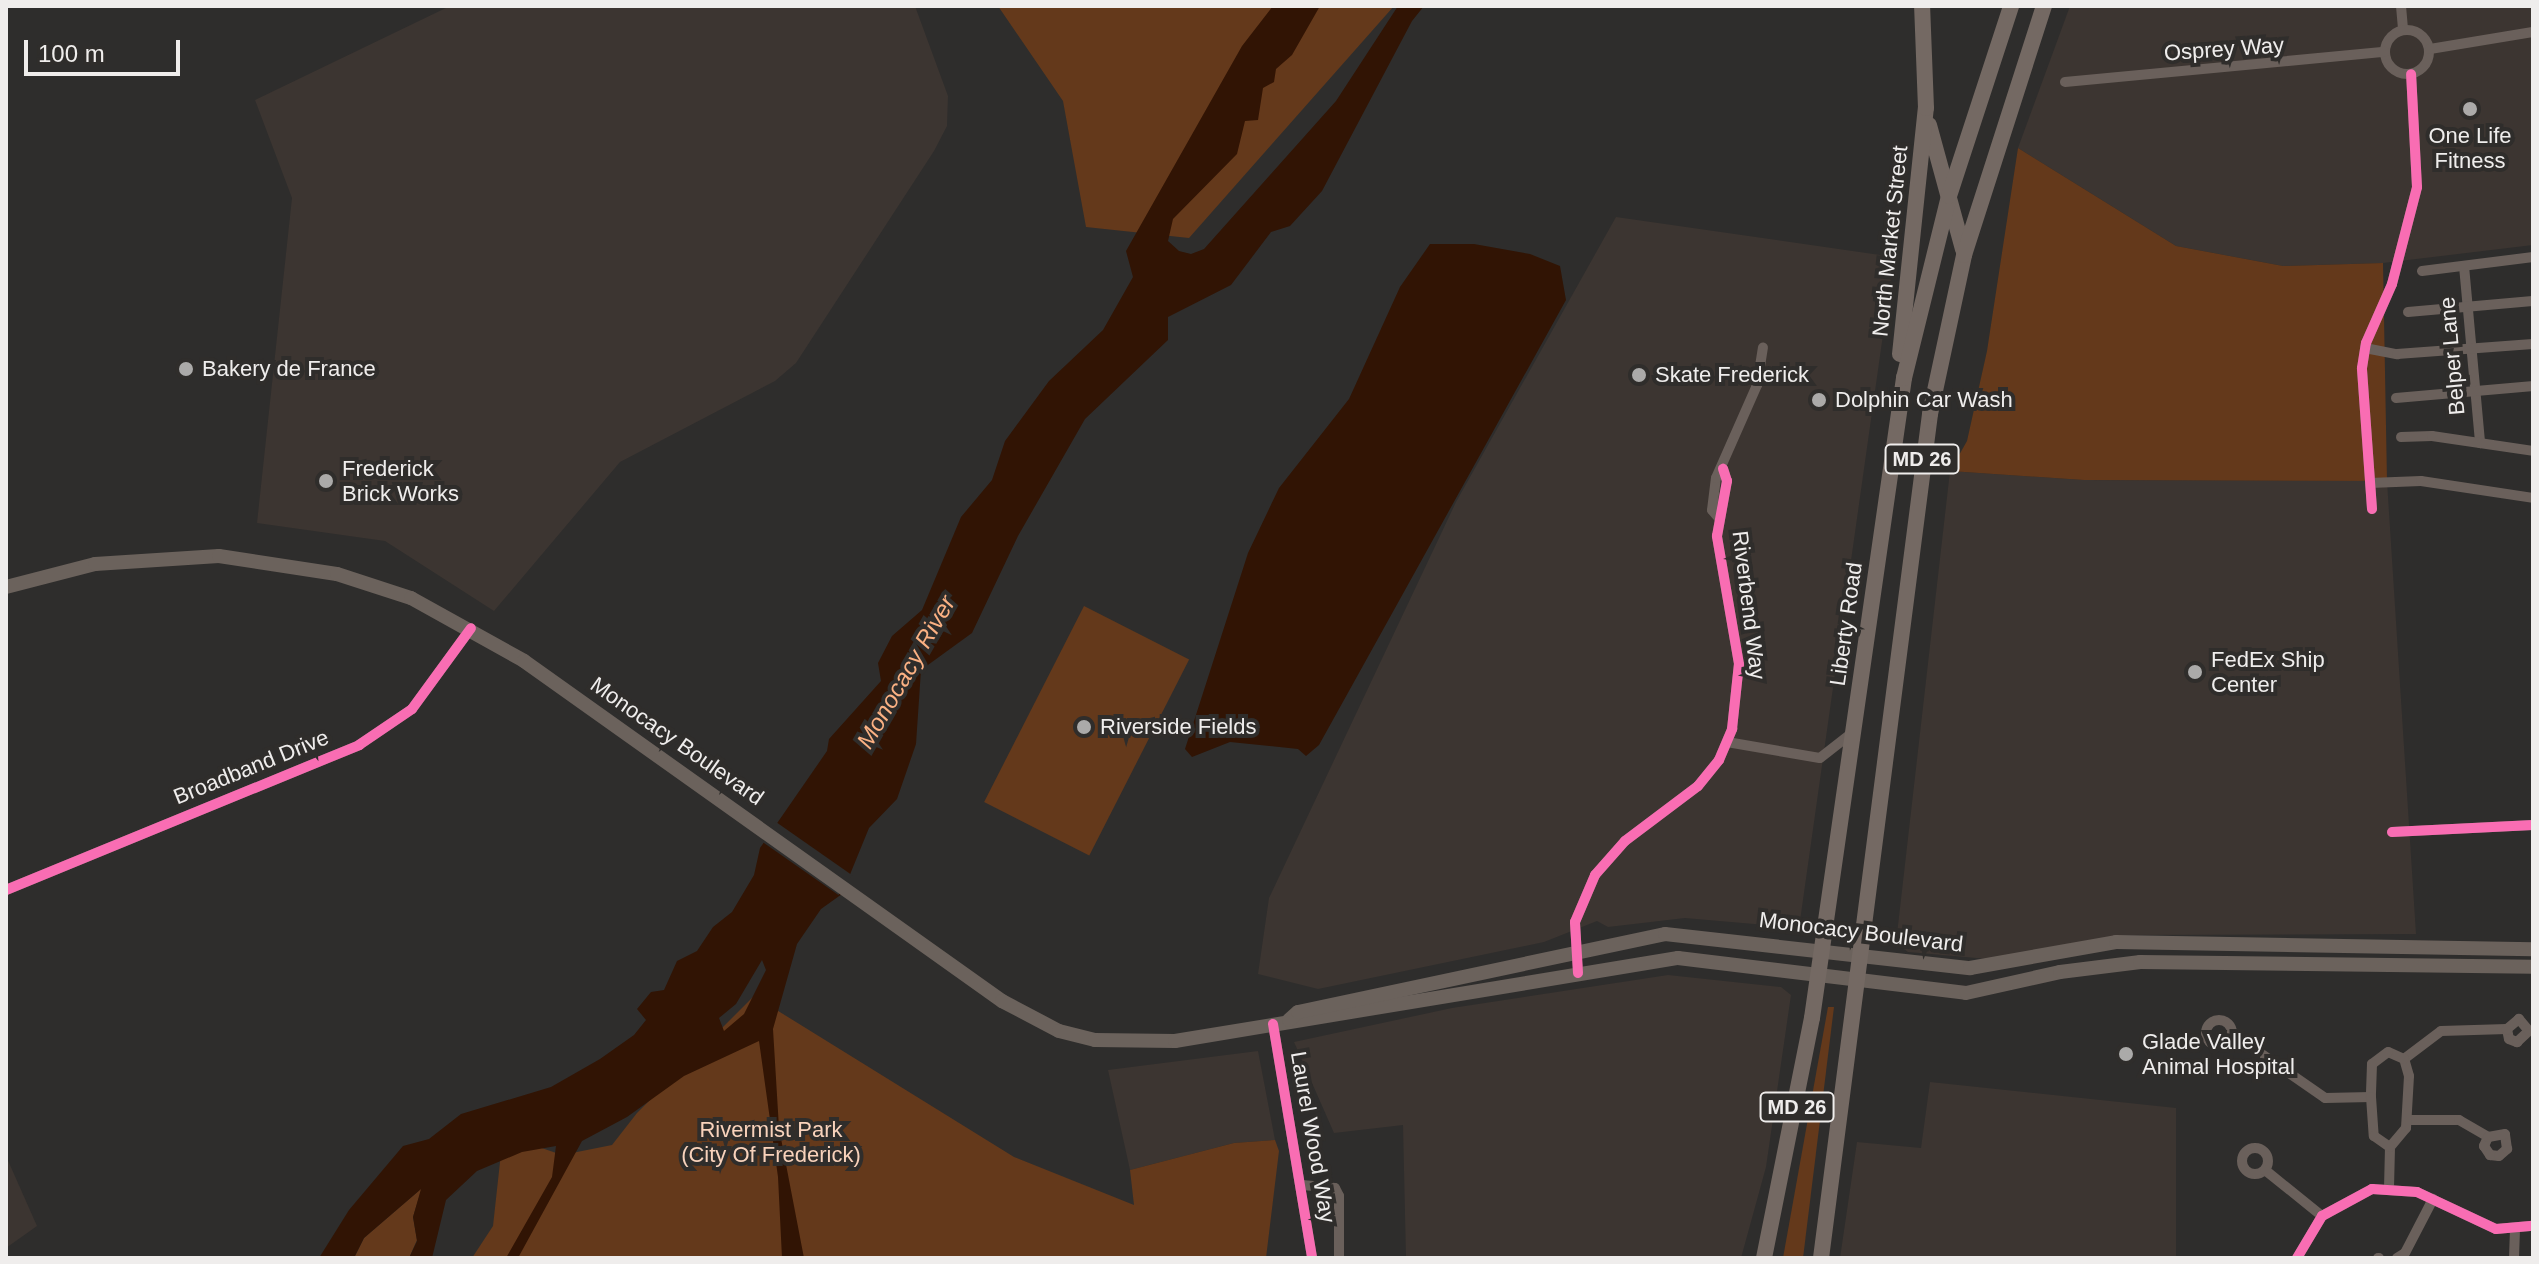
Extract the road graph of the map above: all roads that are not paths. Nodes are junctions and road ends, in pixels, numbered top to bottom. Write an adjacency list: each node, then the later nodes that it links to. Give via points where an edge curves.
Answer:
1 (1922, 6): 11 (main road, North Market Street)
2 (2011, 6): 12 (main road, Liberty Road / MD 26)
3 (2044, 6): 13 (main road, MD 26)
4 (2401, 6): 5 (street)
5 (2403, 29): 7 (street, via 2418,31); 8 (street, via 2390,37)
6 (2533, 32): 7 (street)
7 (2430, 49): 9 (street, via 2423,68)
8 (2385, 52): 9 (street, via 2396,71); 10 (street, Osprey Way, via 2275,67)
9 (2411, 74): 22 (street, via 2417,187 2392,284)
10 (2065, 82)
11 (1926, 108): 12 (main road, North Market Street); 24 (main road, North Market Street, via 1899,362)
12 (1949, 196): 13 (main road, North Market Street); 24 (main road, Liberty Road / MD 26)
13 (1964, 255): 44 (main road, MD 26, via 1920,476)
14 (2533, 257): 15 (street)
15 (2464, 266): 16 (street); 18 (street, Belper Lane)
16 (2422, 271)
17 (2533, 301): 18 (street)
18 (2467, 307): 19 (street); 23 (street, Belper Lane)
19 (2408, 312)
20 (2533, 344): 23 (street)
21 (1763, 347): 37 (street, Riverbend Way, via 1757,385 1723,469 1727,481 1718,517 1740,692)
22 (2365, 348): 23 (street, via 2397,354); 31 (street)
23 (2470, 348): 26 (street, Belper Lane)
24 (1904, 378): 36 (main road, Liberty Road / MD 26)
25 (2533, 386): 26 (street)
26 (2474, 392): 27 (street); 29 (street, Belper Lane)
27 (2396, 398)
28 (2401, 437): 29 (street)
29 (2480, 443): 30 (street)
30 (2533, 451)
31 (2370, 483): 32 (street, via 2421,481); 33 (street)
32 (2533, 498)
33 (2372, 509)
34 (6, 587): 35 (main road, Monocacy Boulevard, via 143,558 257,559 386,588)
35 (471, 628): 40 (street, Broadband Drive, via 412,709 359,745); 50 (main road, Monocacy Boulevard, via 1024,1015 1095,1040 1150,1043)
36 (1853, 732): 37 (street, via 1820,758); 41 (main road, Liberty Road / MD 26)
37 (1727, 742): 43 (street, Riverbend Way, via 1698,786 1625,841 1601,866 1577,915)
38 (2533, 825): 39 (street)
39 (2392, 832)
40 (6, 890)
41 (1822, 949): 43 (main road, Monocacy Boulevard, via 1682,933 1633,937); 44 (main road, Monocacy Boulevard); 47 (main road, Liberty Road / MD 26)
42 (2533, 949): 44 (main road, Monocacy Boulevard, via 2116,942 1970,968)
43 (1576, 951): 46 (street, Riverbend Way); 49 (main road, Monocacy Boulevard, via 1298,1012)
44 (1859, 954): 48 (main road, MD 26)
45 (2533, 967): 48 (main road, Monocacy Boulevard, via 2131,963 1966,993)
46 (1578, 973): 47 (main road, Monocacy Boulevard, via 1678,958); 49 (main road, Monocacy Boulevard)
47 (1818, 975): 48 (main road, Monocacy Boulevard); 67 (main road, Liberty Road / MD 26, via 1790,1149)
48 (1856, 980): 68 (main road, MD 26)
49 (1289, 1020): 50 (main road, Monocacy Boulevard)
50 (1273, 1024): 59 (street, Laurel Wood Way)
51 (2507, 1029): 53 (street, via 2441,1031)
52 (2233, 1034): 54 (street, via 2325,1098)
53 (2404, 1059): 54 (street, via 2388,1052 2374,1059); 55 (street, via 2409,1076)
54 (2371, 1097): 57 (street, via 2374,1136)
55 (2407, 1120): 56 (street, via 2459,1120); 57 (street)
56 (2488, 1137)
57 (2390, 1147): 60 (street)
58 (2265, 1170): 62 (street)
59 (1302, 1185): 65 (street, Laurel Wood Way); 66 (street, via 1335,1188)
60 (2389, 1188): 61 (street); 62 (street, via 2356,1194)
61 (2433, 1199): 64 (street, via 2479,1223); 70 (street, via 2405,1253)
62 (2322, 1216): 69 (street)
63 (2533, 1226): 64 (street)
64 (2515, 1230): 71 (street)
65 (1312, 1258)
66 (1339, 1258)
67 (1764, 1258)
68 (1821, 1258)
69 (2297, 1258)
70 (2397, 1258)
71 (2514, 1258)

